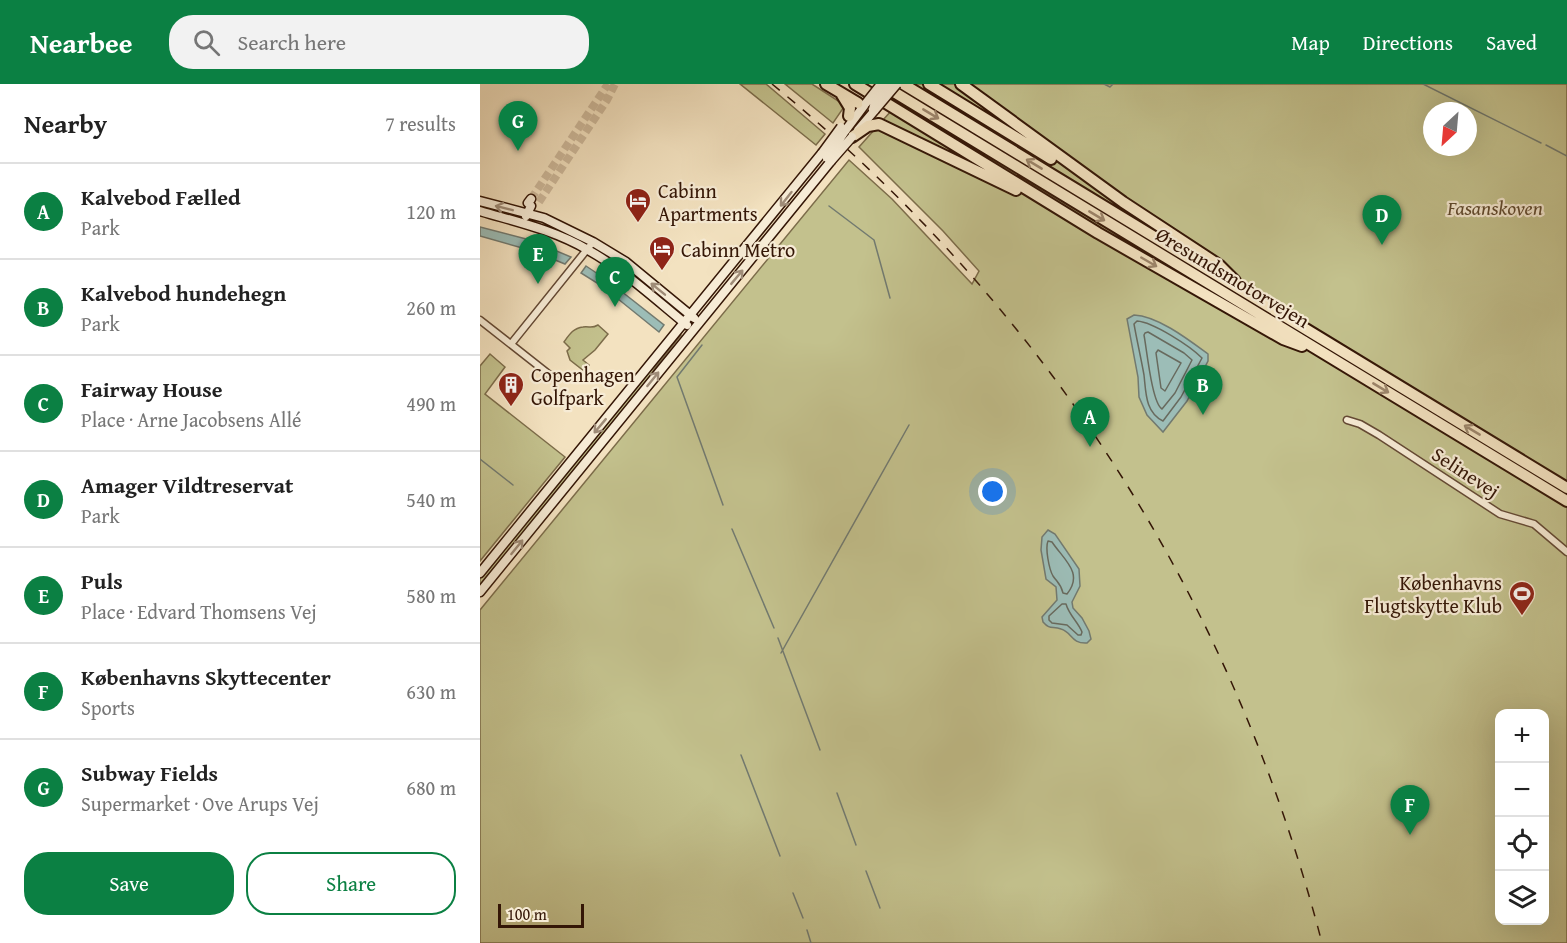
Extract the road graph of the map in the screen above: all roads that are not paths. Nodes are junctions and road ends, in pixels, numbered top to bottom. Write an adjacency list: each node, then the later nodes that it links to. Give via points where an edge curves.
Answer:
1 (826, 84): 11 (highway)
2 (855, 84): 23 (highway)
3 (874, 84): 12 (street)
4 (881, 84): 12 (street, bridge); 31 (highway, Øresundsmotorvejen, one-way to 31)
5 (889, 84): 12 (street, bridge)
6 (897, 84): 12 (street, bridge)
7 (903, 84): 25 (highway, Øresundsmotorvejen, one-way to 7)
8 (929, 84): 19 (highway)
9 (961, 84): 13 (highway)
10 (970, 84): 13 (highway)
11 (840, 92): 12 (highway); 14 (highway, via 850,108)
12 (868, 106): 14 (street); 15 (street); 16 (highway)
13 (1001, 114): 19 (highway)
14 (849, 116): 15 (street)
15 (846, 132): 16 (highway, via 874,124); 17 (street, bridge); 17 (street, bridge)
16 (910, 138): 23 (highway)
17 (826, 157): 26 (street, one-way to 26); 28 (street, one-way to 17, via 808,189)
18 (480, 201): 20 (street, one-way to 18)
19 (1123, 202): 25 (highway, via 1219,265)
20 (532, 205): 22 (street); 24 (street, via 544,218)
21 (480, 211): 22 (street)
22 (521, 222): 24 (street)
23 (1098, 233): 31 (highway, one-way to 31, via 1283,339)
24 (590, 245): 26 (street, via 626,262); 30 (street)
25 (1245, 292): 34 (highway, Øresundsmotorvejen, one-way to 25)
26 (687, 319): 28 (street); 29 (street); 37 (street, one-way to 37)
27 (480, 320): 30 (street)
28 (699, 322): 29 (street)
29 (693, 330): 38 (street, one-way to 29)
30 (511, 344): 32 (street)
31 (1331, 357): 35 (highway, Øresundsmotorvejen, one-way to 35)
32 (555, 380)
33 (1347, 420): 36 (street, Selinevej, via 1379,435 1500,514 1534,524)
34 (1567, 488)
35 (1567, 501)
36 (1567, 552)
37 (480, 573)
38 (480, 592)

